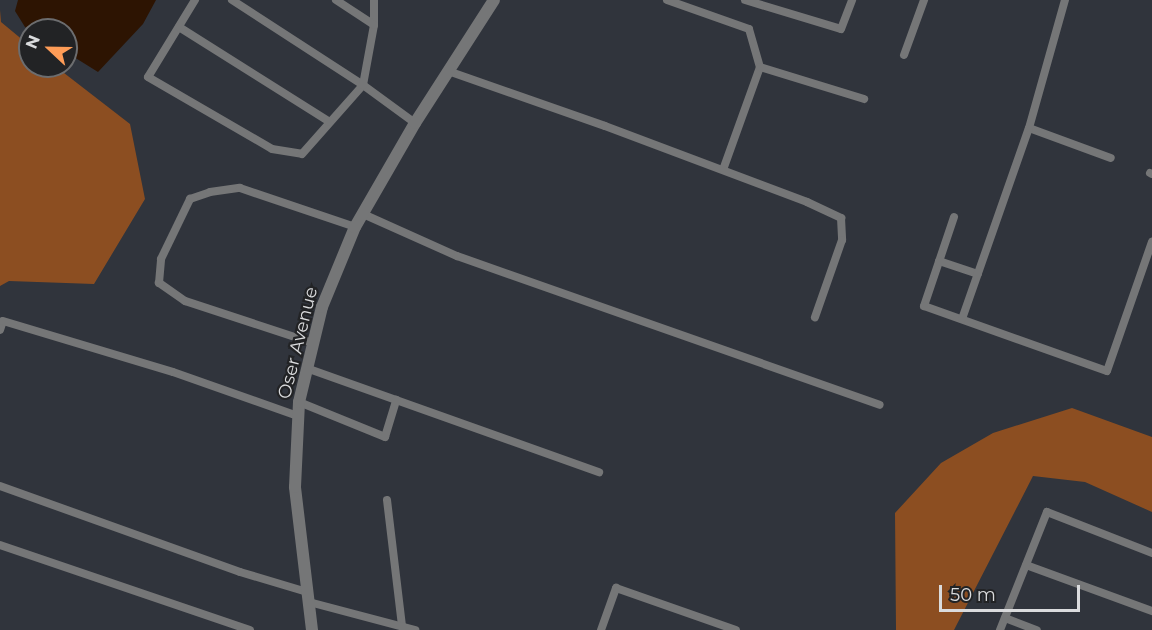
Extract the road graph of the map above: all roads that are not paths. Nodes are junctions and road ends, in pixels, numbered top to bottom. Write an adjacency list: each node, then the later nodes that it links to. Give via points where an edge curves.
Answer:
1 (195, 0): 12 (lane)
2 (232, 0): 16 (lane)
3 (336, 0): 11 (lane)
4 (374, 0): 11 (lane)
5 (494, 0): 15 (street, Oser Avenue)
6 (667, 0): 14 (lane, via 749,29)
7 (745, 0): 8 (lane, via 841,29)
8 (852, 0)
9 (924, 0): 13 (lane)
10 (1065, 0): 20 (lane)
11 (374, 25): 16 (lane)
12 (179, 27): 18 (lane); 18 (lane, via 148,77 272,148 302,154)
13 (904, 55)
14 (760, 67): 17 (lane); 22 (lane)
15 (448, 71): 19 (street, Oser Avenue); 22 (lane)
16 (363, 85): 18 (lane); 19 (lane)
17 (864, 99)
18 (330, 122)
19 (415, 123): 23 (street, Oser Avenue)
20 (1029, 128): 21 (lane); 28 (lane)
21 (1111, 158)
22 (723, 170): 29 (lane, via 841,218 842,240)
23 (363, 214): 25 (street, Oser Avenue); 36 (lane, via 458,256)
24 (954, 217): 27 (lane)
25 (355, 227): 32 (street, Oser Avenue, via 322,307); 32 (lane, via 240,188 220,191 190,200 161,259 159,283 185,300)
26 (1152, 242): 30 (lane, via 1107,371)
27 (939, 261): 28 (lane); 30 (lane, via 924,306)
28 (978, 274): 30 (lane)
29 (815, 318)
30 (962, 319)
31 (0, 330): 37 (lane, via 3,321 173,372)
32 (313, 344): 33 (street, Oser Avenue)
33 (309, 369): 34 (lane); 35 (street, Oser Avenue)
34 (396, 400): 35 (lane, via 385,436); 38 (lane)
35 (299, 402): 37 (street, Oser Avenue)
36 (879, 405)
37 (298, 416): 44 (street, Oser Avenue, via 295,487)
38 (599, 471)
39 (0, 486): 44 (lane)
40 (387, 500): 47 (lane)
41 (0, 545): 48 (lane)
42 (1152, 553): 43 (lane, via 1047,512)
43 (1026, 565): 45 (lane); 46 (lane)
44 (308, 597): 47 (lane); 49 (street, Oser Avenue)
45 (1152, 611)
46 (1005, 618): 53 (lane); 54 (lane)
47 (402, 626): 50 (lane)
48 (250, 630)
49 (312, 630)
50 (415, 630)
51 (601, 630): 52 (lane, via 616,588)
52 (736, 630)
53 (1000, 630)
54 (1036, 630)

